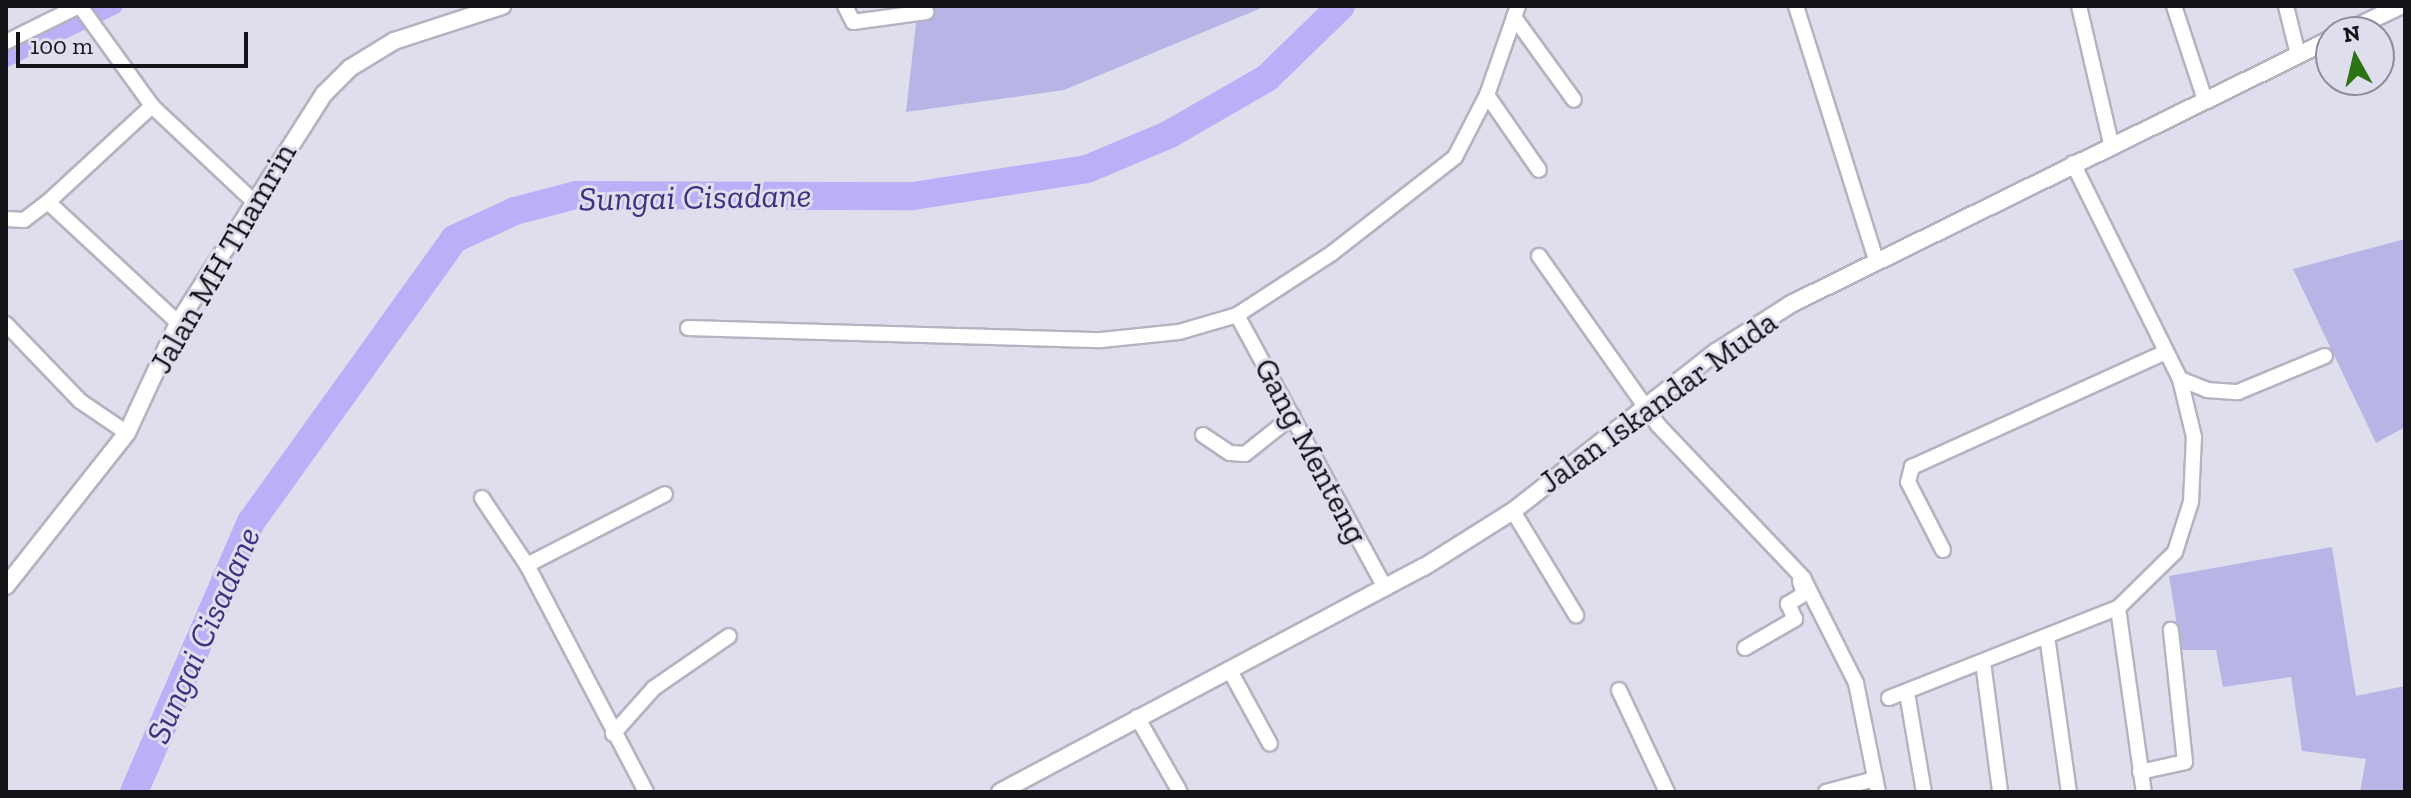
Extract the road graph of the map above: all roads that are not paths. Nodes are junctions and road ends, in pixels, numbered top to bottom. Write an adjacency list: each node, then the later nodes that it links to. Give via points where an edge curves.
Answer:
1 (502, 6): 22 (street, Jalan MH Thamrin, via 394,41 350,68 316,104)
2 (845, 6): 9 (street, via 853,22)
3 (1796, 6): 26 (street)
4 (2079, 6): 19 (street)
5 (2174, 6): 17 (street)
6 (2286, 6): 14 (street)
7 (2400, 6): 11 (street)
8 (83, 11): 12 (street); 18 (street)
9 (926, 12)
10 (1516, 12): 15 (street); 16 (street)
11 (2379, 16)
12 (6, 42)
13 (2315, 47): 14 (street, Jalan Iskandar Muda)
14 (2298, 55): 17 (street, Jalan Iskandar Muda)
15 (1487, 95): 21 (street); 27 (street, via 1450,163 1331,254)
16 (1574, 100)
17 (2205, 100): 19 (street, Jalan Iskandar Muda)
18 (152, 106): 22 (street); 23 (street)
19 (2111, 143): 20 (street, Jalan Iskandar Muda)
20 (2073, 163): 26 (street, Jalan Iskandar Muda); 31 (street)
21 (1539, 170)
22 (253, 201): 28 (street, Jalan MH Thamrin)
23 (48, 202): 24 (street, via 24,220); 28 (street)
24 (6, 219)
25 (1539, 256): 34 (street)
26 (1876, 259): 34 (street, Jalan Iskandar Muda, via 1716,352)
27 (1237, 315): 30 (street, via 1168,334 1101,340); 35 (street, Gang Menteng)
28 (178, 323): 36 (street, Jalan MH Thamrin)
29 (6, 324): 36 (street, via 80,401)
30 (688, 328)
31 (2165, 352): 33 (street); 41 (street, via 1912,467 1908,482)
32 (2325, 356): 33 (street, via 2238,392 2207,390)
33 (2180, 379): 46 (street, via 2194,437 2191,502 2175,552)
34 (1637, 414): 40 (street, Jalan Iskandar Muda); 43 (street)
35 (1293, 416): 37 (street, via 1245,454 1230,453); 45 (street, Gang Menteng)
36 (127, 433): 44 (street, Jalan MH Thamrin)
37 (1203, 435)
38 (665, 494): 42 (street)
39 (482, 498): 42 (street)
40 (1513, 511): 45 (street, Jalan Iskandar Muda); 47 (street)
41 (1943, 550)
42 (527, 565): 58 (street)
43 (1801, 580): 51 (street, via 1804,594 1788,604 1795,619); 61 (street, via 1864,705)
44 (6, 586)
45 (1385, 588): 53 (street, Jalan Iskandar Muda)
46 (2118, 608): 50 (street); 60 (street)
47 (1576, 615)
48 (2171, 630): 60 (street, via 2185,762)
49 (729, 636): 58 (street, via 654,688)
50 (2047, 636): 52 (street); 69 (street)
51 (1745, 648)
52 (1983, 662): 55 (street); 68 (street)
53 (1229, 669): 57 (street, Jalan Iskandar Muda); 59 (street)
54 (1619, 690): 65 (street)
55 (1907, 693): 56 (street); 67 (street)
56 (1889, 698)
57 (1137, 717): 63 (street, Jalan Iskandar Muda); 64 (street)
58 (613, 734): 62 (street)
59 (1270, 744)
60 (2140, 772): 70 (street)
61 (1873, 783): 66 (street)
62 (646, 792)
63 (1000, 792)
64 (1180, 792)
65 (1667, 792)
66 (1826, 792)
67 (1924, 792)
68 (2000, 792)
69 (2069, 792)
70 (2144, 792)

